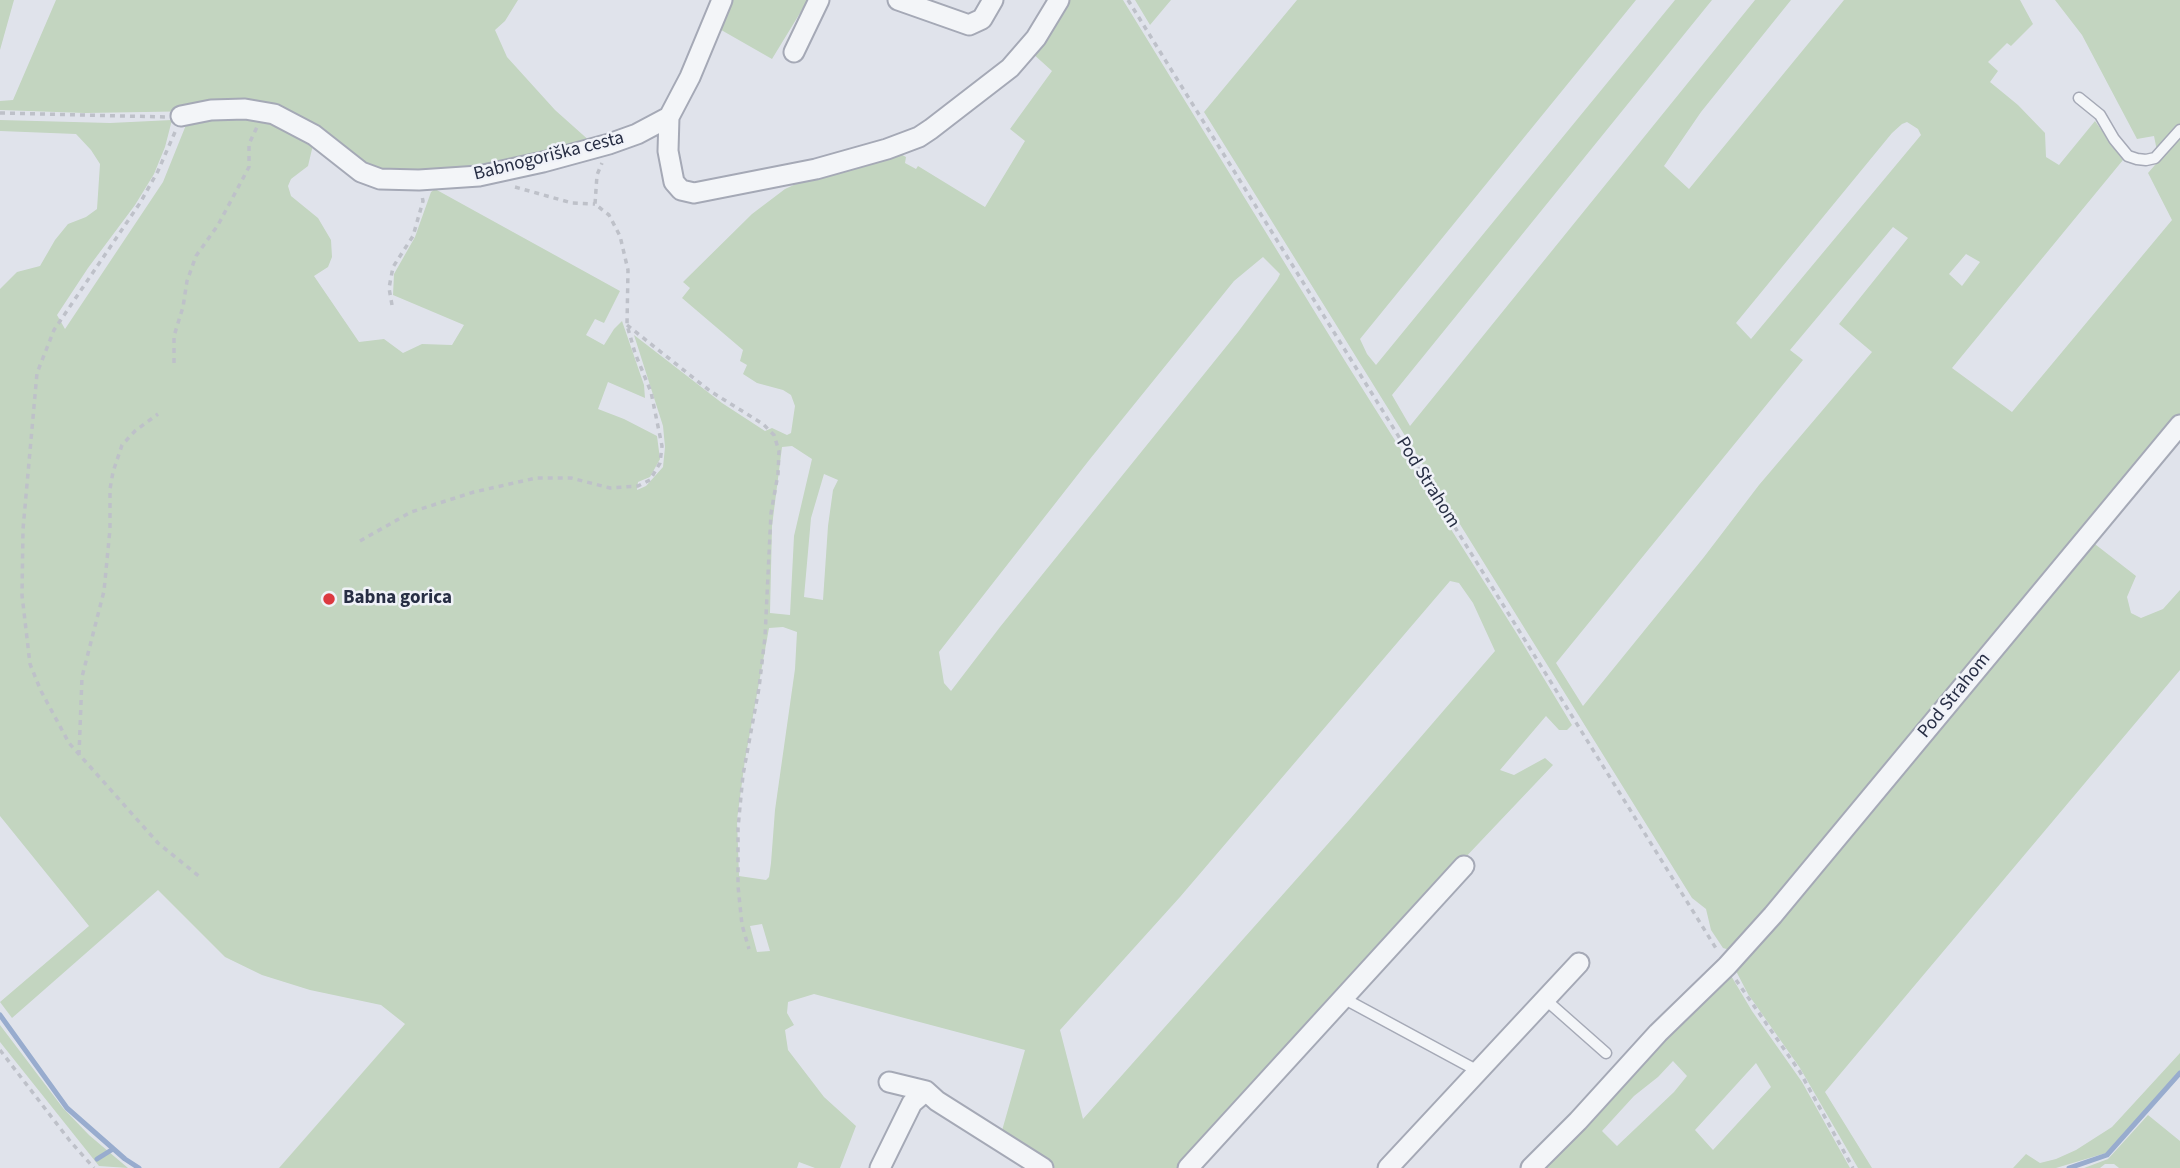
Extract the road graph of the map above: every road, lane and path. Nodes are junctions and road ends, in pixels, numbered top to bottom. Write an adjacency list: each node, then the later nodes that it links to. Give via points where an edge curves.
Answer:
1 (722, 0): 12 (street)
2 (819, 0): 7 (street)
3 (898, 0): 4 (street, via 969,25 982,19)
4 (993, 0)
5 (1059, 0): 12 (street, via 1036,38 1010,68 925,133 887,149 816,169 694,193 681,190 674,182 668,151)
6 (1128, 0): 29 (path, Pod Strahom)
7 (793, 52)
8 (2079, 98): 13 (lane, via 2100,115 2128,156 2137,159 2155,158)
9 (263, 112): 11 (street, Babnogoriška cesta, via 211,110); 16 (street, Babnogoriška cesta, via 314,135 361,172 380,179); 20 (path, via 249,144 249,167 196,256 187,281 174,336)
10 (0, 113): 11 (path)
11 (181, 116): 24 (path, via 158,171 54,330 37,373 22,595 30,664)
12 (669, 117): 14 (street, Babnogoriška cesta)
13 (2180, 130)
14 (609, 144): 15 (street, Babnogoriška cesta); 17 (path, via 597,175)
15 (480, 176): 16 (street, Babnogoriška cesta); 17 (path, via 572,203)
16 (419, 180): 18 (path, via 422,201 413,236 393,267)
17 (595, 204): 19 (path, via 609,215 620,236 628,270)
18 (392, 305)
19 (627, 325): 23 (path, via 651,392 662,446 660,463 650,480 638,486 610,488 571,478 536,478 411,512); 27 (path, via 710,391 763,424 774,435 779,452 765,637 738,828 738,886)
20 (174, 363)
21 (158, 414): 24 (path, via 121,446 113,472 104,591 82,677)
22 (2180, 425): 29 (street, Pod Strahom)
23 (360, 541)
24 (79, 755): 26 (path, via 158,843)
25 (1464, 866): 30 (street)
26 (200, 877)
27 (749, 949)
28 (1578, 964): 31 (street)
29 (1727, 966): 42 (street, Pod Strahom); 43 (path, via 1800,1072)
30 (1343, 998): 34 (lane); 40 (street)
31 (1546, 1000): 33 (lane); 34 (street)
32 (0, 1050): 37 (path)
33 (1606, 1053)
34 (1479, 1072): 41 (street)
35 (889, 1082): 36 (street)
36 (926, 1091): 38 (street, via 912,1102); 39 (street)
37 (94, 1168)
38 (880, 1168)
39 (1043, 1168)
40 (1188, 1168)
41 (1388, 1168)
42 (1531, 1168)
43 (1853, 1168)

